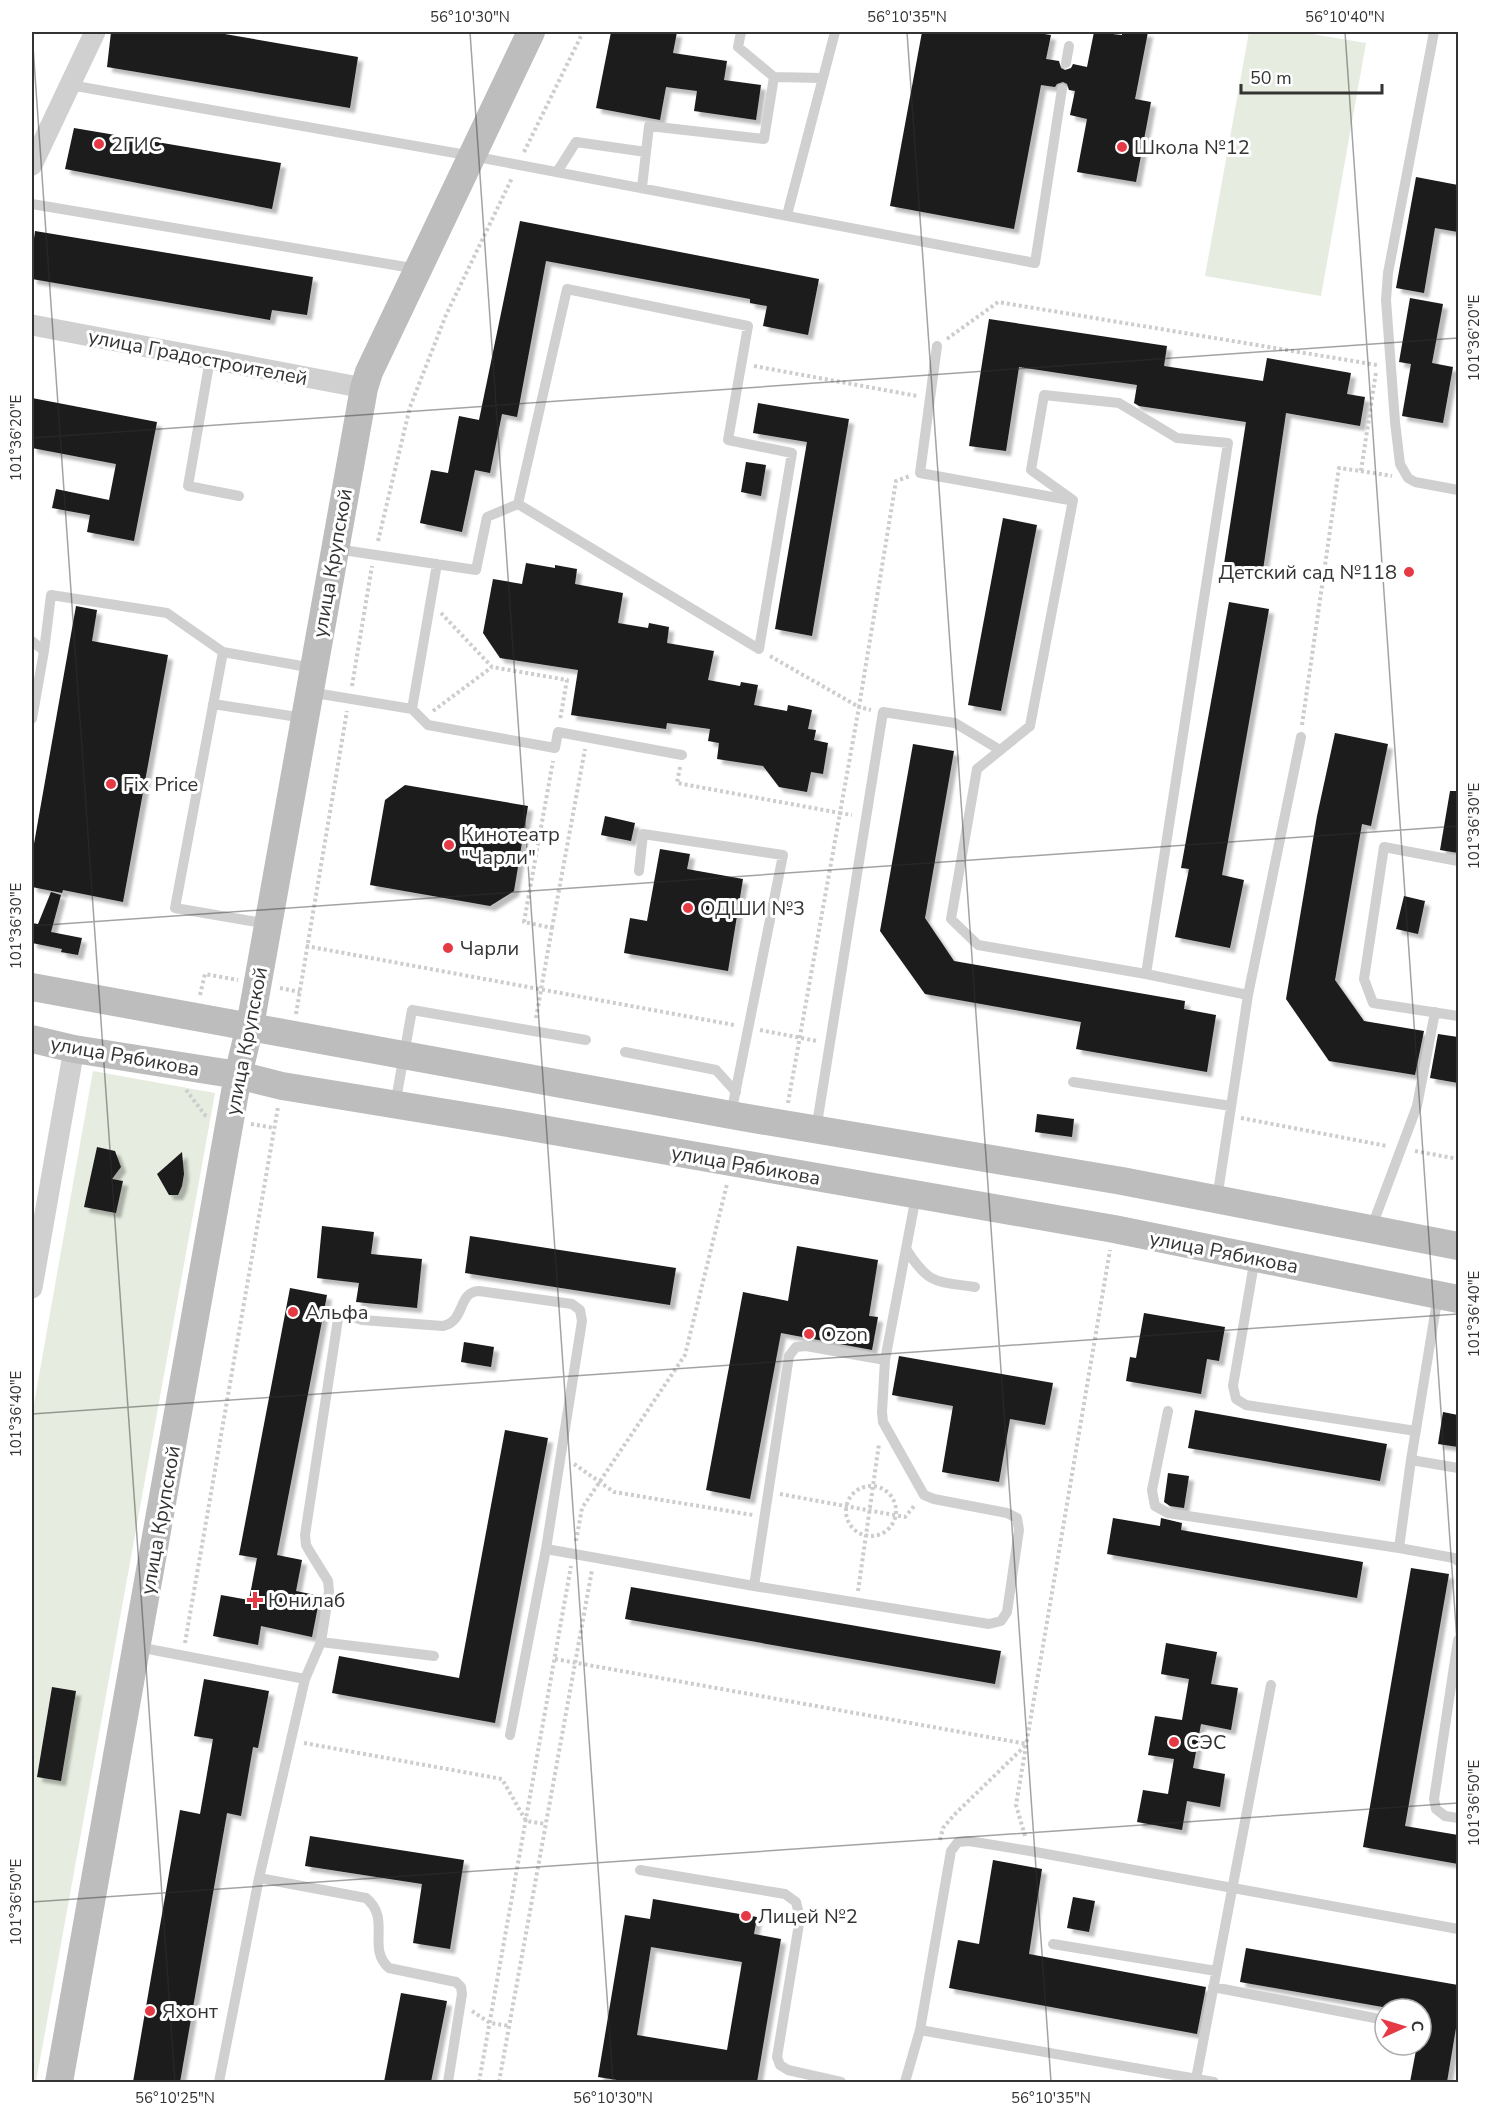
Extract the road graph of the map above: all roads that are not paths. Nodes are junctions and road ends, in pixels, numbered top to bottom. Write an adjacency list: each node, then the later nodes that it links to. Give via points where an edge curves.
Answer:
1 (95, 32): 10 (street)
2 (531, 32): 13 (street, улица Крупской)
3 (741, 32): 8 (lane, via 738,47)
4 (835, 32): 9 (lane)
5 (1434, 32): 24 (lane, via 1386,300 1400,464 1415,482)
6 (1069, 46): 7 (lane)
7 (1066, 63)
8 (774, 77): 9 (lane); 12 (lane, via 764,139 649,126)
9 (823, 78): 18 (lane)
10 (70, 85): 13 (lane); 14 (street)
11 (1062, 89): 18 (lane, via 1035,263)
12 (646, 152): 15 (lane, via 576,142); 16 (lane)
13 (472, 156): 15 (lane); 19 (street, улица Крупской)
14 (32, 165)
15 (557, 172): 16 (lane)
16 (642, 188): 18 (lane)
17 (32, 204): 19 (lane)
18 (787, 215)
19 (418, 269): 23 (street, улица Крупской)
20 (32, 325): 22 (street, улица Градостроителей)
21 (937, 346): 26 (lane, via 920,473)
22 (210, 359): 23 (street, улица Градостроителей); 25 (lane, via 188,486)
23 (364, 388): 28 (street, улица Крупской)
24 (1458, 490)
25 (239, 496)
26 (1073, 500): 38 (lane, via 1030,726); 43 (lane, via 1031,470 1044,395 1119,403 1177,438 1228,443)
27 (518, 504): 27 (lane, via 567,289 748,326 728,440 792,453 759,650); 29 (lane, via 487,517 476,570)
28 (336, 549): 29 (lane); 33 (street, улица Крупской)
29 (436, 564): 35 (lane)
30 (32, 640): 31 (lane)
31 (44, 651): 32 (lane, via 51,595 167,613); 36 (lane)
32 (223, 652): 33 (lane); 34 (lane)
33 (309, 693): 34 (lane); 35 (lane); 42 (street, улица Крупской)
34 (213, 705): 42 (lane, via 175,908)
35 (412, 709): 39 (lane, via 428,725 555,748 558,732)
36 (32, 719)
37 (1301, 737): 45 (lane)
38 (1000, 750): 43 (lane, via 976,769 951,919 978,945); 59 (lane, via 955,723 883,712)
39 (682, 755)
40 (1458, 861): 46 (lane, via 1384,847 1364,979 1373,1002)
41 (639, 871): 56 (lane, via 643,834 783,855)
42 (268, 924): 48 (street, улица Крупской)
43 (1146, 974): 45 (lane)
44 (32, 987): 48 (street)
45 (1248, 995): 58 (lane)
46 (1435, 1012): 47 (lane); 62 (lane, via 1417,1106)
47 (1458, 1016)
48 (250, 1026): 53 (street); 54 (street, улица Крупской)
49 (32, 1039): 51 (street, улица Рябикова)
50 (586, 1040): 53 (lane, via 412,1010)
51 (74, 1049): 54 (street, улица Рябикова); 67 (street)
52 (625, 1052): 56 (lane, via 716,1070)
53 (404, 1055): 56 (street); 57 (lane)
54 (238, 1075): 57 (street, улица Рябикова); 80 (street, улица Крупской)
55 (1073, 1082): 58 (lane)
56 (733, 1103): 59 (street)
57 (395, 1105): 60 (street, улица Рябикова)
58 (1230, 1111): 61 (lane)
59 (816, 1130): 61 (street)
60 (916, 1196): 64 (lane); 65 (street, улица Рябикова, via 1114,1229)
61 (1217, 1200): 62 (street)
62 (1371, 1229): 63 (street)
63 (1458, 1246)
64 (906, 1249): 66 (lane, via 919,1270 933,1280); 69 (lane)
65 (1255, 1258): 68 (street, улица Рябикова); 71 (lane, via 1233,1386 1236,1399 1246,1405)
66 (975, 1287)
67 (32, 1288)
68 (1448, 1297): 71 (lane)
69 (885, 1360): 77 (lane, via 806,1346 796,1347 789,1356); 77 (lane, via 883,1422 924,1495 1017,1518 1019,1530 1007,1612 1001,1621 989,1624)
70 (1168, 1411): 74 (lane, via 1152,1490 1155,1506 1168,1513)
71 (1416, 1431): 72 (lane)
72 (1410, 1460): 73 (lane); 74 (lane)
73 (1458, 1468)
74 (1399, 1548): 76 (lane)
75 (546, 1549): 77 (lane); 79 (lane, via 582,1321 580,1310 572,1304 471,1291 452,1324 443,1326 341,1316 305,1535 306,1545 328,1581); 84 (lane)
76 (1458, 1561)
77 (753, 1586)
78 (1458, 1640): 85 (lane, via 1434,1799 1436,1809)
79 (321, 1642): 81 (lane); 82 (lane)
80 (138, 1647): 82 (lane); 96 (street, улица Крупской)
81 (434, 1656)
82 (305, 1679): 87 (lane)
83 (1270, 1685): 88 (lane)
84 (510, 1735)
85 (1458, 1818)
86 (640, 1869): 99 (lane, via 785,1894 796,1902 800,1918 777,2057 788,2070)
87 (259, 1878): 97 (lane); 98 (lane, via 366,1898 379,1915 381,1961 389,1968 456,1982 461,1987)
88 (1232, 1887): 89 (lane); 91 (lane); 94 (lane, via 958,1842 951,1851)
89 (1458, 1929)
90 (1053, 1944): 91 (lane)
91 (1216, 1971): 92 (lane)
92 (1213, 1987): 93 (lane); 95 (lane)
93 (1373, 2018)
94 (920, 2030): 95 (lane); 100 (lane)
95 (1196, 2079): 101 (lane)
96 (59, 2082)
97 (219, 2082)
98 (448, 2082)
99 (841, 2082)
100 (905, 2082)
101 (1214, 2082)

